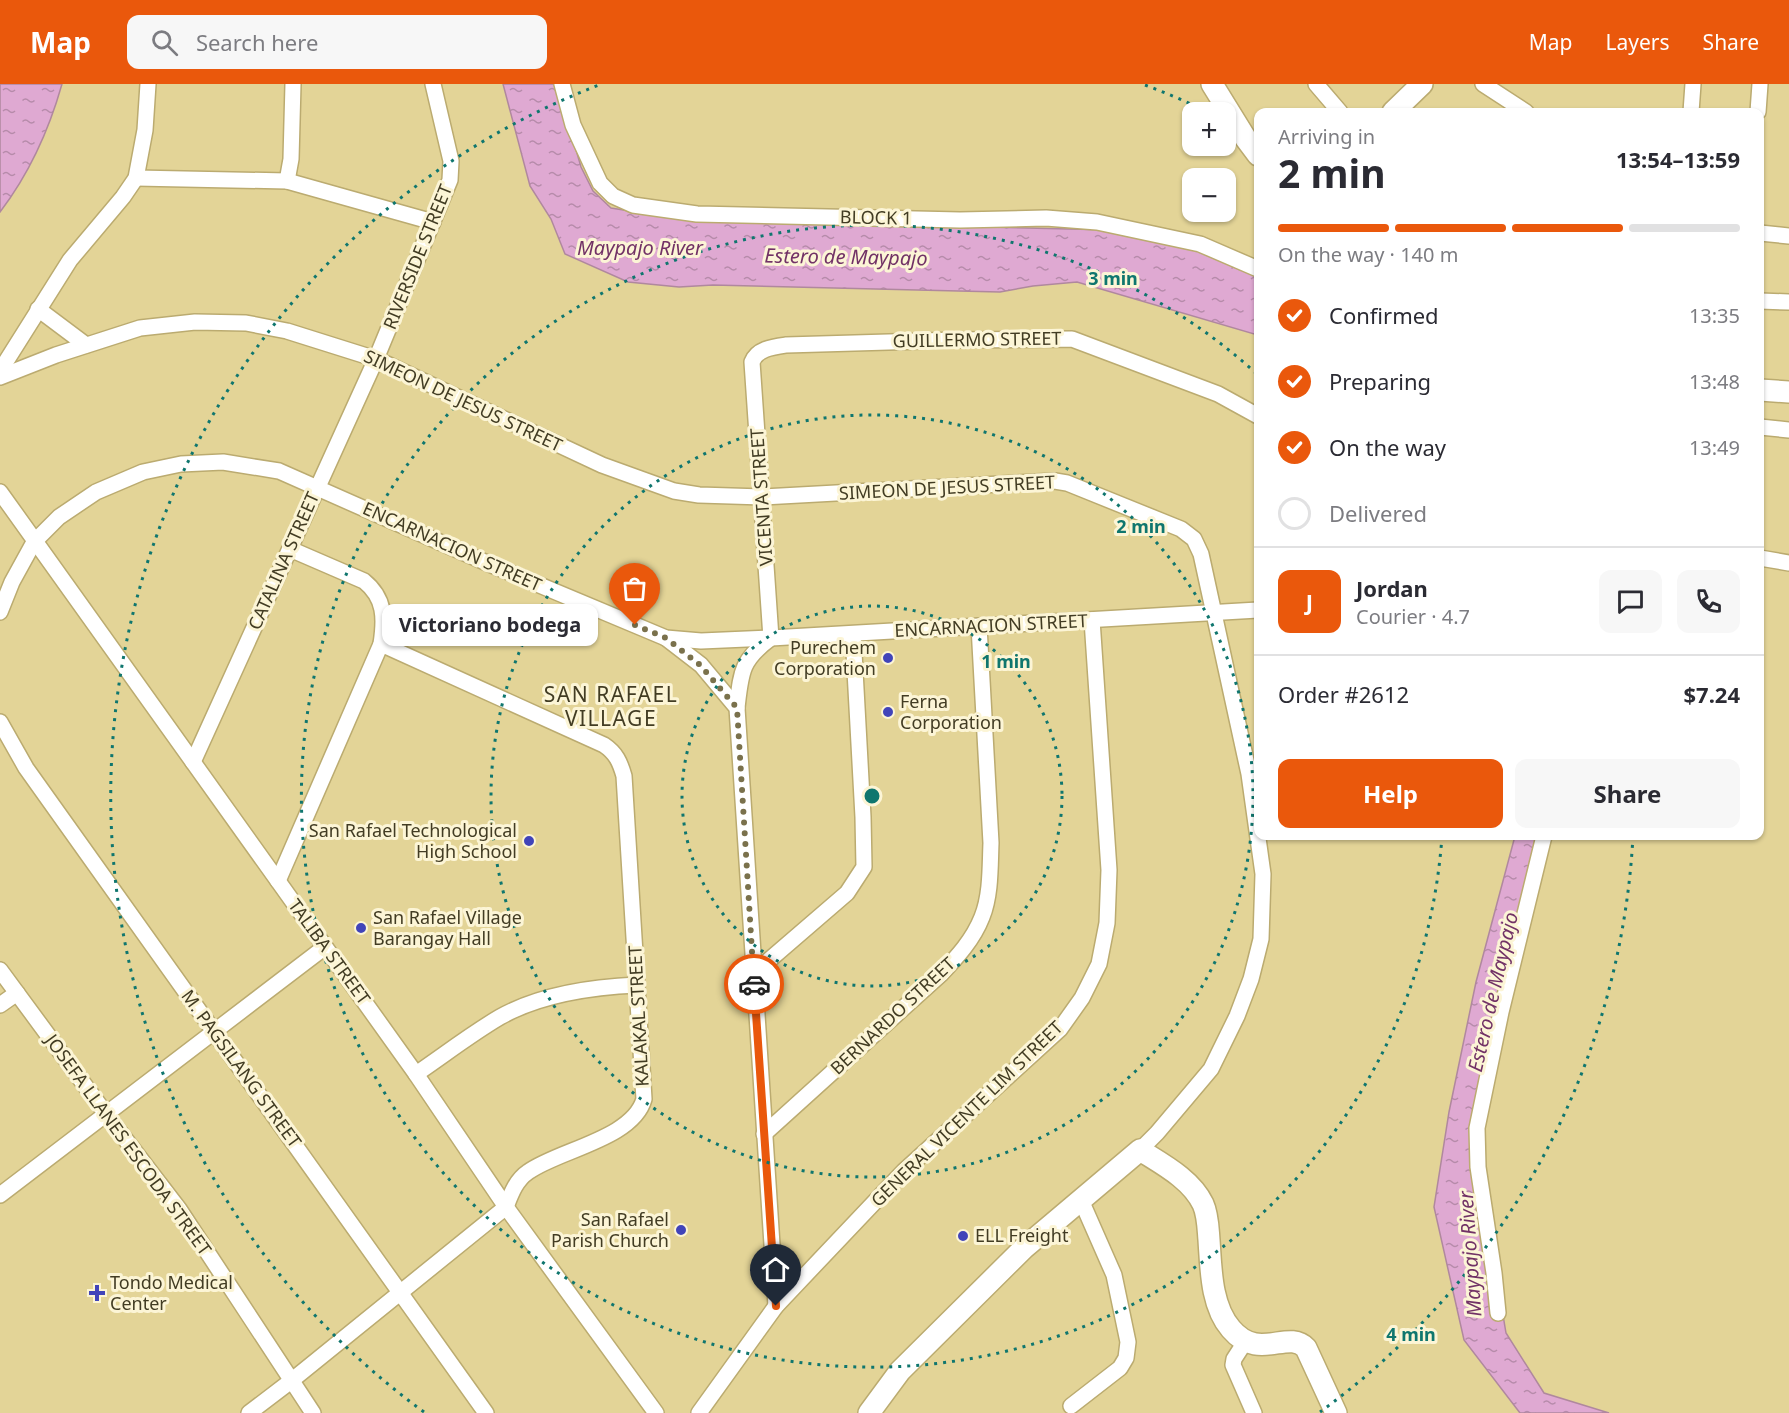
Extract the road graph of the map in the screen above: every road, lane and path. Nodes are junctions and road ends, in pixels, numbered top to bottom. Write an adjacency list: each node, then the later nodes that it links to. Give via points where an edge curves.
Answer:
1 (148, 84): 17 (street)
2 (293, 84): 18 (street)
3 (433, 84): 19 (street, RIVERSIDE STREET, via 451,161 450,180)
4 (562, 84): 22 (street, BLOCK 1, via 573,125 600,183 613,196 633,205 697,214 1097,222 1200,244)
5 (1212, 84): 16 (street)
6 (1316, 84): 11 (street)
7 (1422, 84): 12 (street)
8 (1483, 84): 13 (street)
9 (1693, 84): 14 (street)
10 (1760, 84): 15 (street)
11 (1337, 108)
12 (1397, 108)
13 (1520, 108)
14 (1691, 108)
15 (1758, 108)
16 (1254, 150)
17 (136, 178): 18 (street); 25 (street, via 70,260)
18 (287, 181): 19 (street)
19 (433, 222): 28 (street, RIVERSIDE STREET)
20 (1764, 233): 21 (street)
21 (1789, 236)
22 (1254, 267)
23 (1764, 301): 24 (street)
24 (1789, 303)
25 (38, 309): 26 (street); 29 (street)
26 (86, 345): 28 (street, SIMEON DE JESUS STREET, via 140,328 195,322 246,323 287,331); 30 (street, SIMEON DE JESUS STREET)
27 (754, 356): 33 (street, GUILLERMO STREET, via 767,348 786,345 1072,339 1218,394); 38 (street, VICENTA STREET)
28 (376, 359): 36 (street, CATALINA STREET); 38 (street, SIMEON DE JESUS STREET, via 602,465 674,491)
29 (0, 371)
30 (0, 377)
31 (1764, 390): 32 (street)
32 (1789, 392)
33 (1254, 414)
34 (1764, 427): 35 (street)
35 (1789, 430)
36 (318, 488): 39 (street, ENCARNACION STREET, via 279,471 223,462 182,464 143,472 96,492 59,517); 40 (street, CATALINA STREET); 49 (street, ENCARNACION STREET)
37 (0, 492): 39 (street, TALIBA STREET)
38 (763, 497): 45 (street, SIMEON DE JESUS STREET, via 1067,483 1181,529 1194,539); 50 (street, VICENTA STREET)
39 (34, 542): 44 (street); 54 (street, TALIBA STREET)
40 (290, 549): 51 (street, via 373,588 384,610); 54 (street, CATALINA STREET)
41 (1764, 559): 42 (street)
42 (1789, 563)
43 (1254, 610): 45 (street)
44 (0, 612)
45 (1214, 613): 46 (street, ENCARNACION STREET); 55 (street, SIMEON DE JESUS STREET)
46 (1092, 620): 47 (street, ENCARNACION STREET); 74 (street, GENERAL VICENTE LIM STREET, via 1109,870 1107,923 1099,964 1060,1029 904,1171)
47 (979, 626): 48 (street, ENCARNACION STREET); 68 (street, BERNARDO STREET, via 991,843 983,916 964,948 941,974)
48 (853, 634): 50 (street, ENCARNACION STREET); 61 (street, via 864,867 846,893)
49 (666, 638): 50 (street, ENCARNACION STREET); 52 (street, via 700,665)
50 (771, 638): 52 (street, via 749,657 743,668)
51 (381, 644): 58 (street); 62 (street, KALAKAL STREET, via 603,745 621,762)
52 (737, 708): 61 (street)
53 (0, 722): 65 (street, M. PAGSILANG STREET, via 26,768)
54 (193, 762): 58 (street, TALIBA STREET)
55 (1254, 805)
56 (1259, 840): 69 (street, SIMEON DE JESUS STREET, via 1263,874 1261,939 1237,1016 1211,1069)
57 (1543, 840): 75 (street, via 1477,1128 1478,1167)
58 (278, 881): 59 (street, TALIBA STREET)
59 (325, 947): 65 (street); 66 (street, TALIBA STREET)
60 (0, 970): 63 (street, JOSEFA LLANES ESCODA STREET)
61 (753, 974): 68 (street)
62 (637, 985): 66 (street, via 573,992 530,1004 500,1017); 72 (street, KALAKAL STREET, via 644,1100 641,1108 624,1125 527,1172)
63 (17, 993): 64 (street); 67 (street, JOSEFA LLANES ESCODA STREET)
64 (0, 1005)
65 (214, 1031): 67 (street); 73 (street, M. PAGSILANG STREET)
66 (416, 1074): 72 (street, TALIBA STREET)
67 (106, 1114): 70 (street); 77 (street, JOSEFA LLANES ESCODA STREET, via 179,1209)
68 (764, 1134): 74 (street)
69 (1140, 1150): 71 (street, SIMEON DE JESUS STREET); 76 (street, via 1174,1172 1203,1203 1208,1218 1211,1271 1222,1315)
70 (0, 1195)
71 (1081, 1200): 78 (street, via 1114,1275 1128,1341 1120,1368); 84 (street, SIMEON DE JESUS STREET, via 1024,1248 900,1371)
72 (506, 1207): 73 (street, KALAKAL STREET); 82 (street, TALIBA STREET)
73 (400, 1293): 77 (street, KALAKAL STREET); 81 (street, M. PAGSILANG STREET)
74 (776, 1306): 83 (street, GENERAL VICENTE LIM STREET)
75 (1498, 1313)
76 (1245, 1342): 85 (street, via 1233,1365); 86 (street, via 1301,1343)
77 (291, 1381): 79 (street, KALAKAL STREET); 80 (street, JOSEFA LLANES ESCODA STREET)
78 (1071, 1407)
79 (249, 1413)
80 (313, 1413)
81 (486, 1413)
82 (656, 1413)
83 (699, 1413)
84 (869, 1413)
85 (1254, 1413)
86 (1336, 1413)

